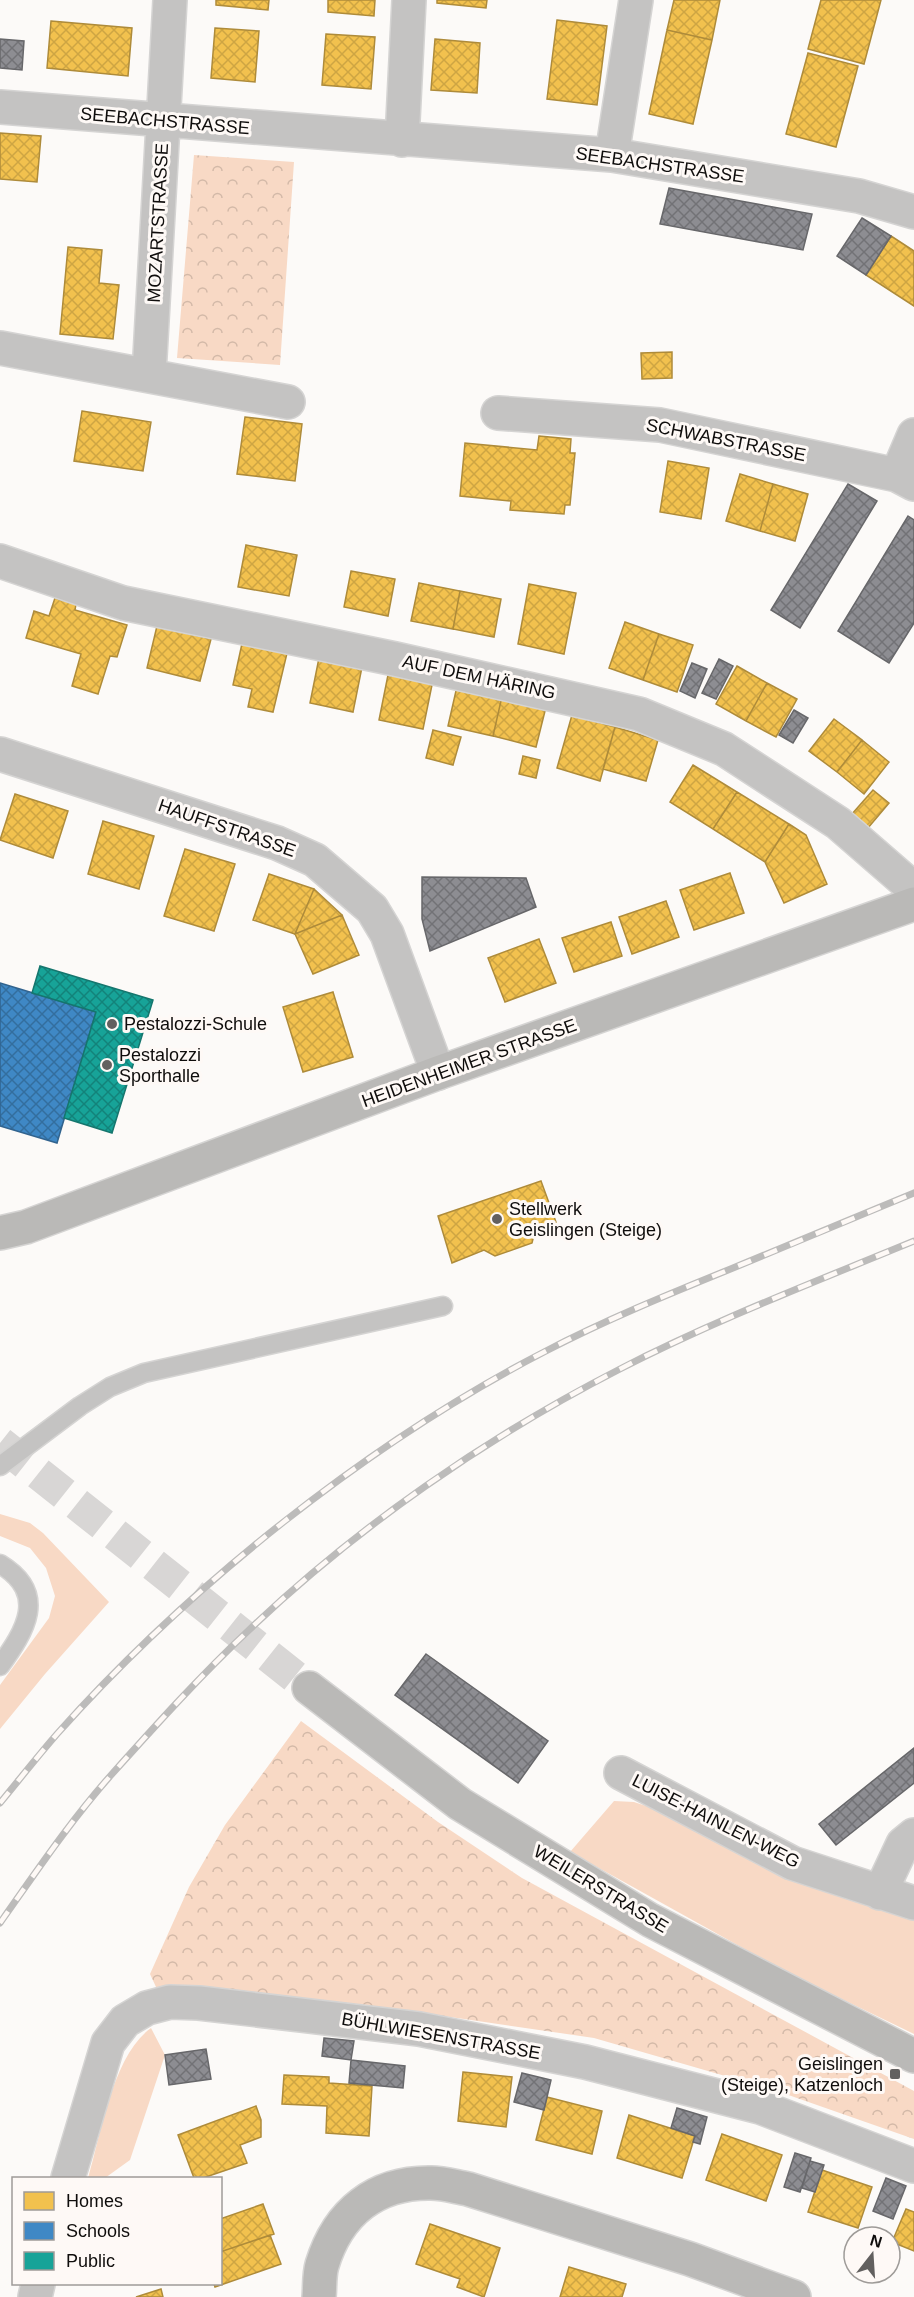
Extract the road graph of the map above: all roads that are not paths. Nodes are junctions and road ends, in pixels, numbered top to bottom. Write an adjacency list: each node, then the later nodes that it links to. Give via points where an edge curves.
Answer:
1 (170, 0): 5 (street, MOZARTSTRASSE)
2 (409, 0): 6 (street)
3 (636, 0): 7 (street)
4 (0, 107): 5 (street, SEEBACHSTRASSE)
5 (164, 121): 6 (street, SEEBACHSTRASSE); 10 (street, MOZARTSTRASSE)
6 (402, 140): 7 (street, SEEBACHSTRASSE)
7 (612, 155): 8 (street, SEEBACHSTRASSE, via 859,196)
8 (914, 212)
9 (0, 348): 10 (street)
10 (149, 375): 11 (street)
11 (288, 402)
12 (498, 413): 14 (street, SCHWABSTRASSE, via 660,425)
13 (914, 435): 14 (street)
14 (906, 479)
15 (0, 561): 17 (street, AUF DEM HÄRING, via 123,603 639,714 724,749 838,823)
16 (0, 754): 19 (street, HAUFFSTRASSE, via 277,843 315,860 372,909 387,934)
17 (914, 889)
18 (914, 904): 19 (street, HEIDENHEIMER STRASSE)
19 (438, 1073): 20 (street, HEIDENHEIMER STRASSE)
20 (13, 1230): 21 (street, HEIDENHEIMER STRASSE)
21 (0, 1250)
22 (443, 1306): 23 (lane, via 144,1373 110,1387 80,1406)
23 (0, 1466)
24 (0, 1564): 25 (lane, via 15,1574 29,1611 23,1631)
25 (0, 1666)
26 (309, 1688): 31 (street, WEILERSTRASSE, via 460,1804 640,1914)
27 (621, 1773): 29 (street, LUISE-HAINLEN-WEG, via 792,1863)
28 (914, 1835): 29 (street, via 903,1844)
29 (879, 1893): 30 (street, LUISE-HAINLEN-WEG)
30 (914, 1903)
31 (914, 2056)
32 (914, 2166): 33 (street, BÜHLWIESENSTRASSE, via 760,2107 585,2062 419,2029 170,2002 125,2020 108,2043)
33 (68, 2177)
34 (319, 2297): 35 (street, via 321,2266 351,2211 378,2193 407,2184 434,2183 468,2189 690,2259)
35 (794, 2297)

